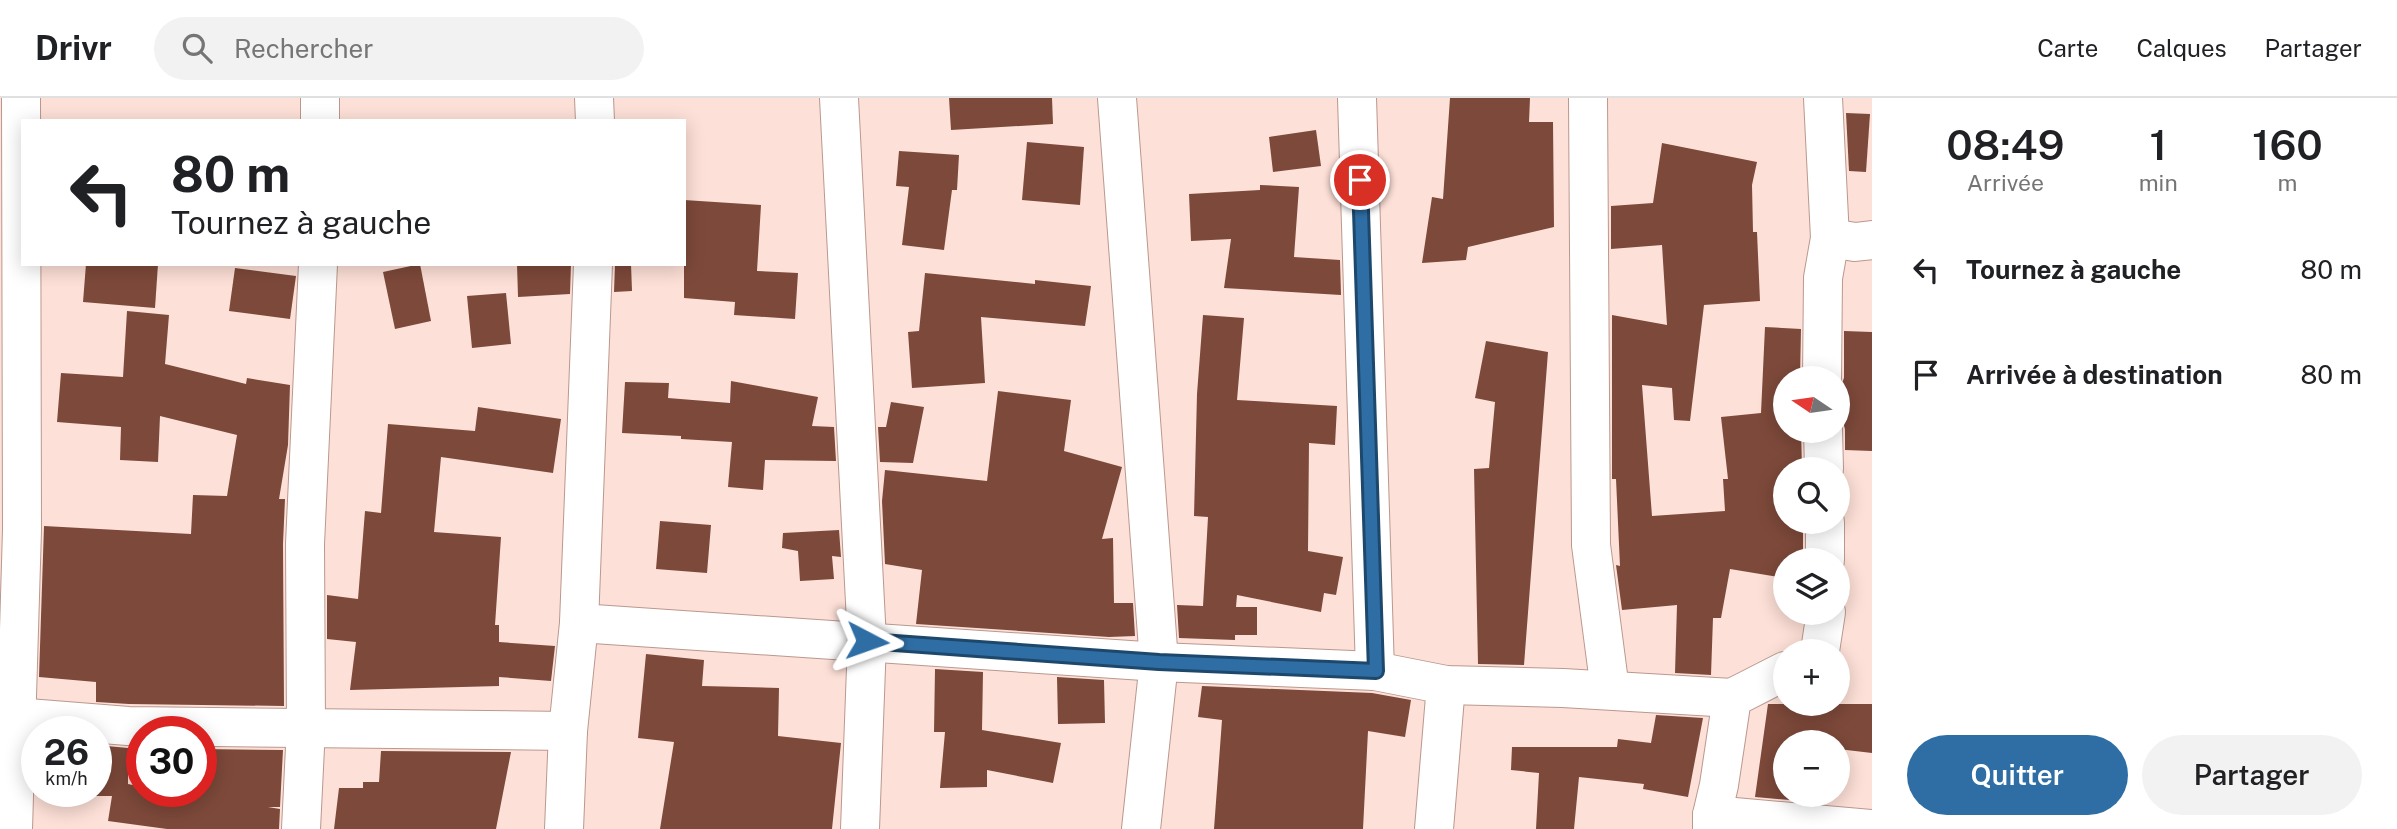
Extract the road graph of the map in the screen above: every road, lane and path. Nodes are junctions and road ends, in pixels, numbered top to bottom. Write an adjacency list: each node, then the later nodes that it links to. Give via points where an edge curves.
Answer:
1 (21, 98): 9 (street)
2 (320, 98): 10 (street)
3 (594, 98): 11 (street)
4 (839, 98): 19 (street)
5 (1117, 98): 20 (street)
6 (1357, 98): 21 (street)
7 (1588, 98): 24 (street, via 1591,545)
8 (1823, 98): 12 (street)
9 (21, 119)
10 (320, 119)
11 (595, 119)
12 (1830, 238): 13 (street); 17 (street, via 1823,278)
13 (1872, 240)
14 (21, 266): 26 (street, via 22,530)
15 (318, 266): 27 (street, via 304,544)
16 (593, 266): 18 (street)
17 (1822, 366)
18 (579, 623): 19 (street); 28 (street)
19 (867, 641): 20 (street); 33 (street)
20 (1159, 662): 21 (street); 34 (street)
21 (1376, 671): 23 (street)
22 (1773, 677): 25 (street)
23 (1446, 685): 24 (street); 35 (street)
24 (1610, 690): 25 (street)
25 (1732, 698): 29 (street)
26 (15, 717): 27 (street, via 128,726); 30 (street)
27 (306, 727): 28 (street); 31 (street)
28 (568, 731): 32 (street)
29 (1712, 822): 36 (street)
30 (13, 829)
31 (301, 829)
32 (564, 829)
33 (860, 829)
34 (1141, 829)
35 (1434, 829)
36 (1871, 829)

